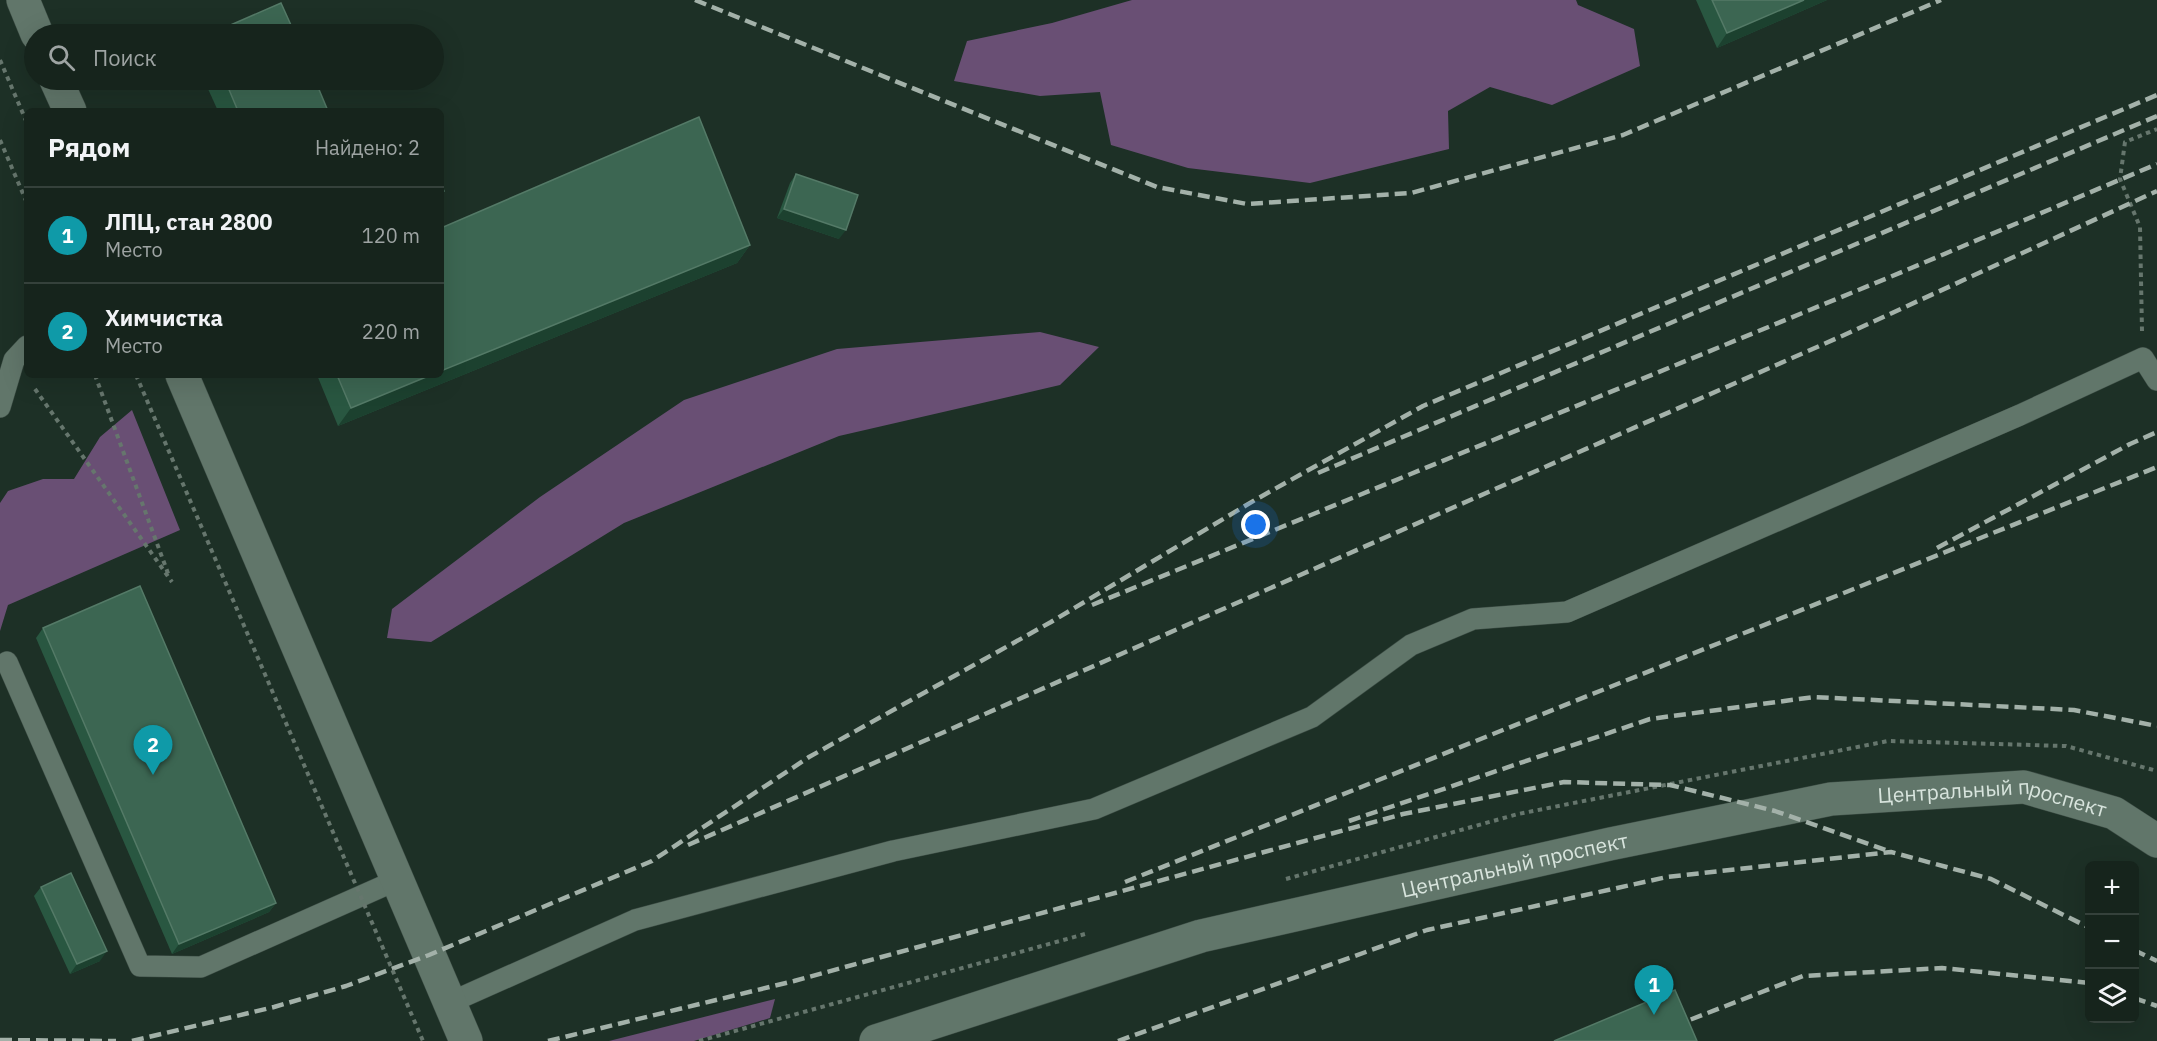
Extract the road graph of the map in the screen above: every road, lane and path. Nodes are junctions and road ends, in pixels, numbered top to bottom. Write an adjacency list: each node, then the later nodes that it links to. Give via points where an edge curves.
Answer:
1 (23, 0): 2 (street)
2 (33, 24)
3 (0, 60): 6 (path)
4 (61, 90): 5 (street)
5 (69, 108)
6 (24, 116)
7 (2157, 129): 11 (path, via 2125,142 2120,179 2140,227)
8 (0, 140): 9 (path)
9 (24, 197)
10 (21, 353): 17 (lane)
11 (2143, 358): 16 (lane); 21 (lane, via 1567,612 1473,619 1411,645 1312,717 1094,809 893,851 635,920)
12 (37, 378): 13 (path, via 172,582)
13 (96, 378)
14 (137, 378): 22 (path, bridge)
15 (183, 378): 20 (street)
16 (2157, 380)
17 (0, 407)
18 (7, 662): 20 (lane, via 140,966 201,968)
19 (2157, 842): 24 (street, Центральный проспект, via 2114,813 2024,787 1831,799 1201,936)
20 (397, 880): 21 (street)
21 (449, 1003): 23 (street)
22 (423, 1041)
23 (466, 1041)
24 (876, 1041)

